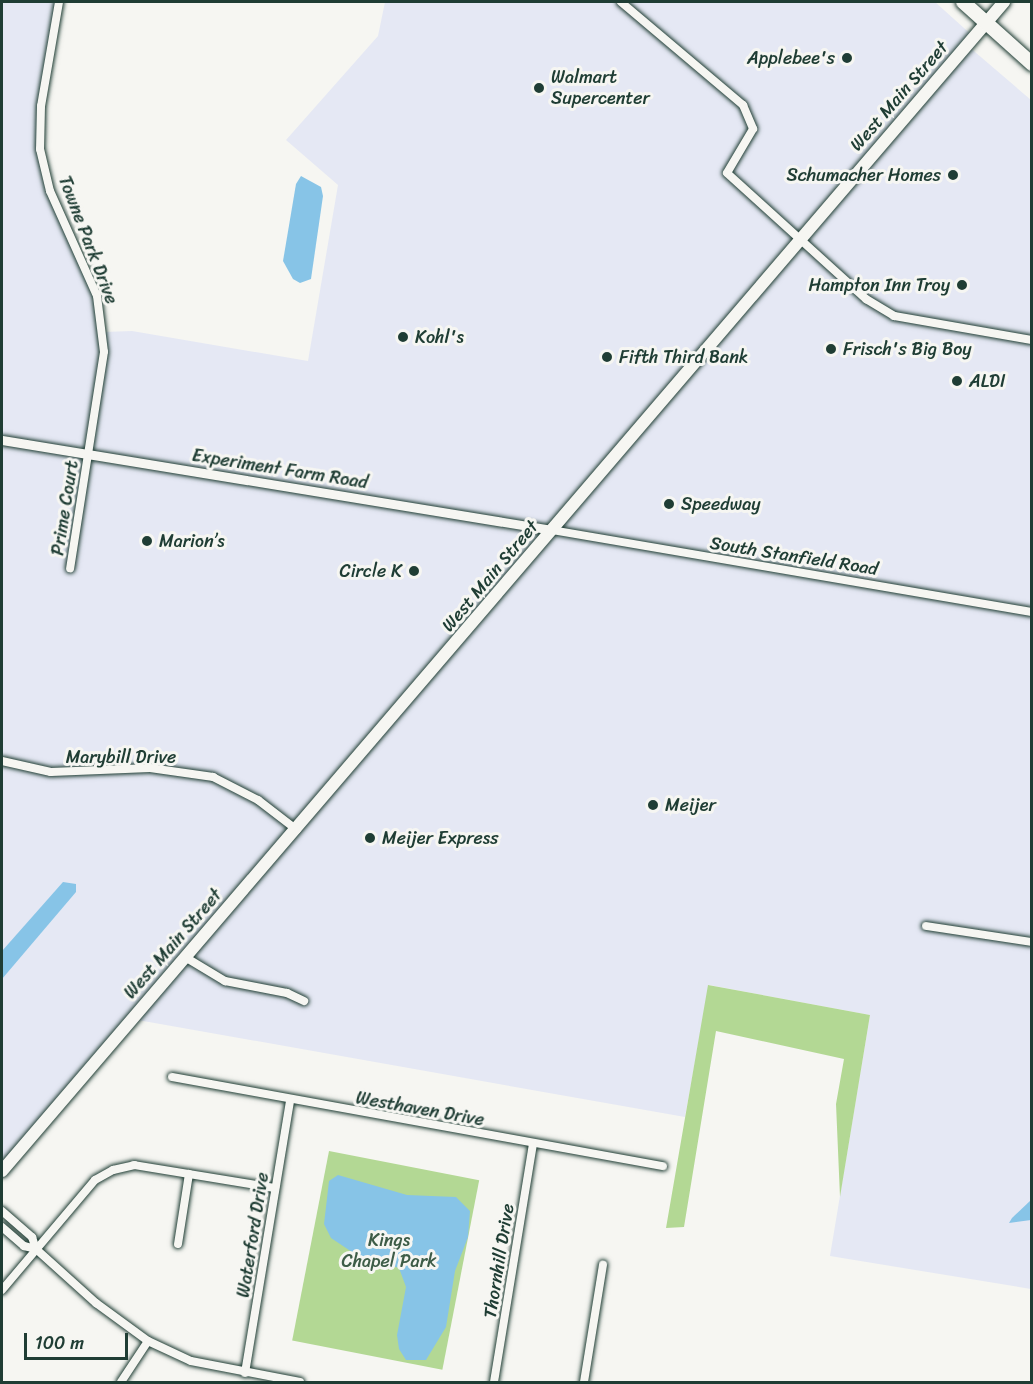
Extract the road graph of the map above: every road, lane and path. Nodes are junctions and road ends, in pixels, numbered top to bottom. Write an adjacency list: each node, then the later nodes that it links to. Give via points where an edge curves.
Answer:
1 (59, 2): 10 (street, Towne Park Drive, via 41,106 40,149 50,191 101,311 104,352)
2 (621, 2): 7 (street, via 750,114 751,139 727,173)
3 (963, 2): 5 (highway)
4 (1004, 2): 5 (main road, West Main Street)
5 (985, 25): 6 (highway); 7 (main road, West Main Street)
6 (1032, 63)
7 (800, 238): 8 (street, via 866,298 894,316); 11 (main road, West Main Street)
8 (1032, 340)
9 (2, 440): 10 (street, Experiment Farm Road)
10 (89, 454): 11 (street, Experiment Farm Road); 12 (street, Prime Court)
11 (552, 530): 13 (street, South Stanfield Road); 15 (main road, West Main Street)
12 (70, 568)
13 (1032, 612)
14 (2, 760): 15 (street, Marybill Drive, via 51,771 150,768 213,777 258,800)
15 (297, 830): 18 (main road, West Main Street)
16 (926, 926): 17 (street)
17 (1032, 942)
18 (185, 957): 19 (street, via 225,981 287,993); 24 (main road, West Main Street)
19 (304, 1001)
20 (172, 1077): 21 (street, Westhaven Drive)
21 (290, 1101): 22 (street, Westhaven Drive); 26 (street, Waterford Drive)
22 (533, 1145): 23 (street, Westhaven Drive); 37 (street, Thornhill Drive)
23 (663, 1166)
24 (2, 1171)
25 (189, 1174): 26 (street); 29 (street); 30 (street, via 134,1166 113,1170 95,1180)
26 (275, 1188): 34 (street, Waterford Drive)
27 (2, 1211): 30 (street, via 32,1238)
28 (2, 1227): 30 (street, via 24,1246)
29 (178, 1244)
30 (36, 1249): 32 (street); 33 (street, via 96,1303)
31 (603, 1265): 38 (street)
32 (2, 1290)
33 (148, 1341): 34 (street, via 191,1361); 35 (street)
34 (245, 1373): 36 (street)
35 (121, 1383)
36 (300, 1383)
37 (494, 1383)
38 (584, 1383)

